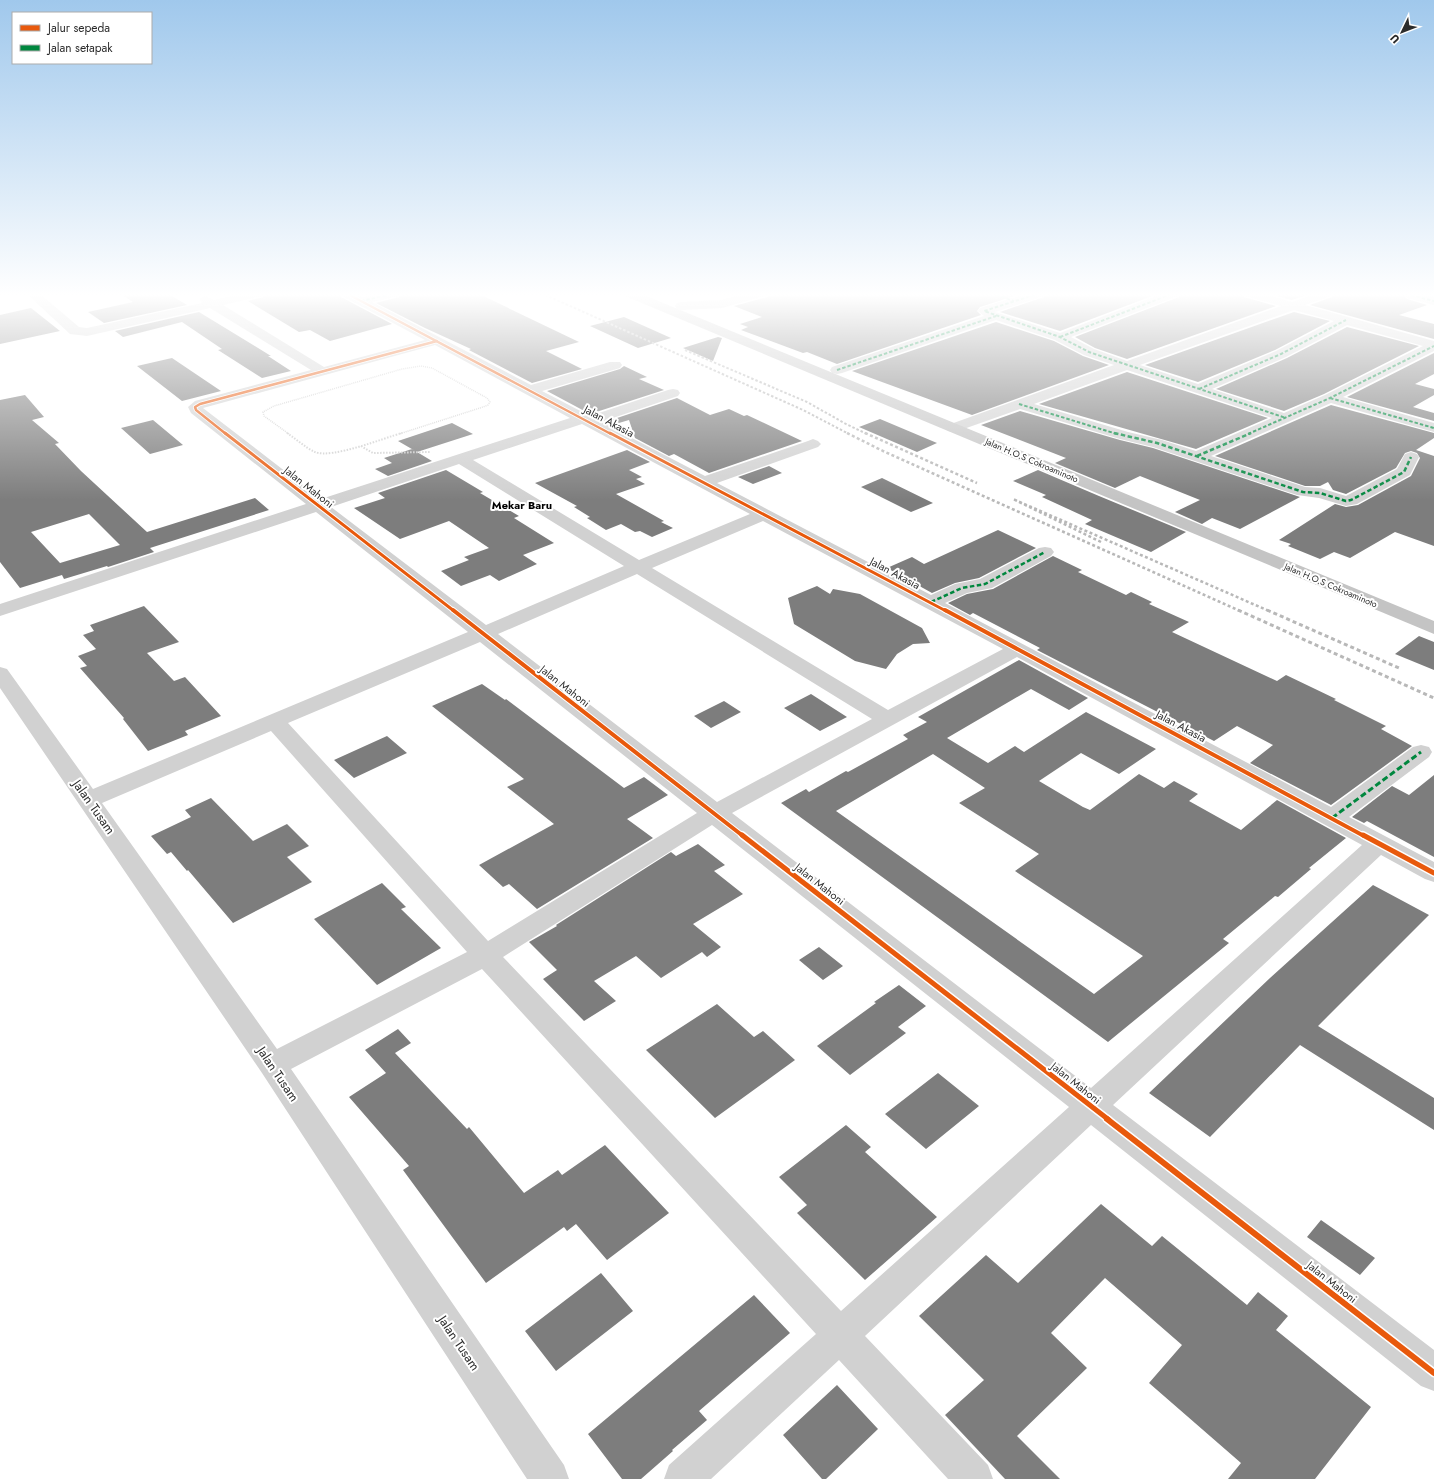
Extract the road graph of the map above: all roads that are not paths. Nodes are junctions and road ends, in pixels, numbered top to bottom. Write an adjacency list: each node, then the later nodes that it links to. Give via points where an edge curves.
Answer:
1 (306, 362): 14 (street)
2 (356, 362): 14 (street)
3 (477, 362): 16 (street, Jalan Akasia)
4 (800, 362): 22 (main road, Jalan H.O.S Cokroaminoto)
5 (818, 362): 13 (main road, Jalan H.O.S Cokroaminoto)
6 (860, 362): 13 (street)
7 (1118, 362): 12 (street)
8 (1134, 362): 12 (street)
9 (1262, 362): 15 (street)
10 (1399, 362): 18 (street)
11 (615, 365): 16 (street)
12 (1126, 365): 15 (street); 19 (street)
13 (837, 370): 22 (main road, Jalan H.O.S Cokroaminoto)
14 (321, 371): 29 (street, Jalan Mahoni, via 195,407)
15 (1199, 389): 20 (street)
16 (531, 390): 21 (street, Jalan Akasia)
17 (673, 393): 21 (street)
18 (1330, 398): 20 (street); 23 (street)
19 (1019, 404): 22 (street); 25 (street)
20 (1286, 418): 25 (street)
21 (587, 420): 27 (street); 28 (street, Jalan Akasia)
22 (959, 426): 35 (main road, Jalan H.O.S Cokroaminoto); 36 (main road, Jalan H.O.S Cokroaminoto)
23 (1434, 428)
24 (813, 444): 28 (street)
25 (1197, 456): 26 (street, via 1303,492 1320,493 1346,501 1404,472)
26 (1411, 457)
27 (461, 459): 29 (street); 32 (street)
28 (704, 482): 30 (street, Jalan Akasia)
29 (318, 506): 34 (street); 37 (street, Jalan Mahoni)
30 (764, 514): 32 (street); 33 (street, Jalan Akasia)
31 (1045, 552): 33 (street, via 985,584 962,588)
32 (638, 567): 37 (street); 40 (street)
33 (931, 602): 38 (street, Jalan Akasia)
34 (0, 610)
35 (1434, 615)
36 (1434, 628)
37 (482, 633): 41 (street); 44 (street, Jalan Mahoni)
38 (1018, 649): 40 (street); 45 (street, Jalan Akasia)
39 (0, 673): 43 (street, Jalan Tusam)
40 (887, 720): 44 (street)
41 (274, 721): 43 (street); 48 (street)
42 (1421, 752): 45 (street)
43 (88, 800): 49 (street, Jalan Tusam)
44 (714, 814): 48 (street); 50 (street, Jalan Mahoni)
45 (1332, 818): 46 (street, Jalan Akasia)
46 (1379, 843): 47 (street, Jalan Akasia); 50 (street)
47 (1434, 873)
48 (486, 955): 49 (street); 51 (street)
49 (272, 1065): 53 (street, Jalan Tusam)
50 (1090, 1106): 51 (street); 52 (street, Jalan Mahoni)
51 (840, 1335): 54 (street); 55 (street)
52 (1434, 1373)
53 (550, 1479)
54 (683, 1479)
55 (974, 1479)

